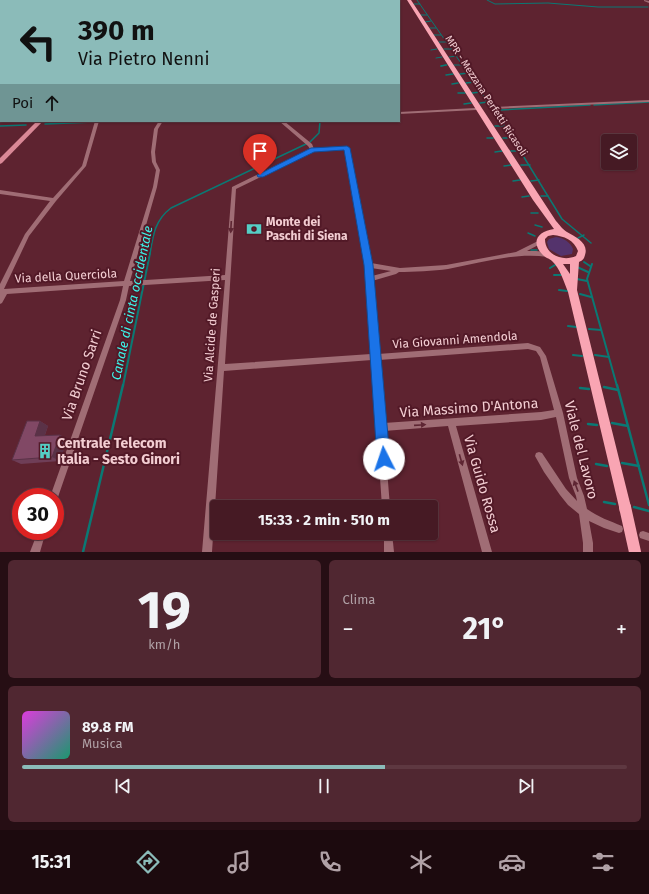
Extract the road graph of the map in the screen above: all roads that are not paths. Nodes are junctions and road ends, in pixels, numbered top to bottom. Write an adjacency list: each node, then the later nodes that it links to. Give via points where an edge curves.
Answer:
1 (409, 0): 5 (main road, MPR - Mezzana Perfetti Ricasoli)
2 (645, 0): 3 (street)
3 (649, 2)
4 (649, 101): 6 (street)
5 (476, 107): 7 (street); 18 (main road, MPR - Mezzana Perfetti Ricasoli)
6 (494, 108)
7 (400, 113)
8 (35, 122): 14 (street)
9 (39, 122): 15 (street)
10 (97, 122): 17 (street, via 84,166)
11 (160, 122): 28 (street, Via Bruno Sarri, via 156,130 153,152 158,170 155,187)
12 (282, 122): 13 (street)
13 (312, 147): 24 (street, via 347,148); 26 (street, Via Alcide de Gasperi, one-way to 26, via 234,188)
14 (0, 159)
15 (0, 162)
16 (0, 192): 17 (street)
17 (54, 200): 29 (street, via 27,235)
18 (542, 207): 19 (main road, MPR - Mezzana Perfetti Ricasoli); 20 (main road, MPR - Mezzana Perfetti Ricasoli, via 546,224)
19 (564, 234): 20 (main road, via 553,232); 23 (main road, via 580,246 582,254)
20 (542, 238): 21 (street); 22 (main road, via 540,246)
21 (514, 254): 22 (street, via 534,253); 25 (street, via 446,267)
22 (551, 257): 23 (main road, via 568,262); 30 (main road, via 565,274)
23 (575, 261): 30 (main road)
24 (368, 265): 25 (street); 27 (street)
25 (400, 270): 27 (street)
26 (228, 277): 28 (street, Via della Querciola); 34 (street, Via Alcide de Gasperi)
27 (369, 280): 32 (street)
28 (127, 284): 29 (street, Via della Querciola); 39 (street, Via Bruno Sarri, via 124,300)
29 (2, 291): 31 (street)
30 (573, 292): 50 (main road, bridge)
31 (0, 302)
32 (375, 356): 33 (street, Via Giovanni Amendola, via 528,346 538,349); 34 (street, Via Giovanni Amendola); 37 (street)
33 (543, 356): 35 (street, Viale del Lavoro)
34 (221, 368): 46 (street, Via Alcide de Gasperi)
35 (559, 413): 36 (street, Via Massimo D'Antona); 41 (street, Viale del Lavoro, one-way to 35)
36 (451, 423): 37 (street, Via Massimo D'Antona, one-way to 36); 48 (street, Via Guido Rossa, one-way to 48)
37 (381, 427): 40 (street)
38 (539, 456): 41 (street, via 560,489)
39 (57, 488)
40 (386, 500)
41 (583, 513): 42 (street, via 600,523); 49 (street, Viale del Lavoro)
42 (619, 529)
43 (39, 540): 45 (street)
44 (388, 540): 47 (street)
45 (35, 552)
46 (207, 552)
47 (389, 552)
48 (488, 552)
49 (588, 552)
50 (635, 552)

